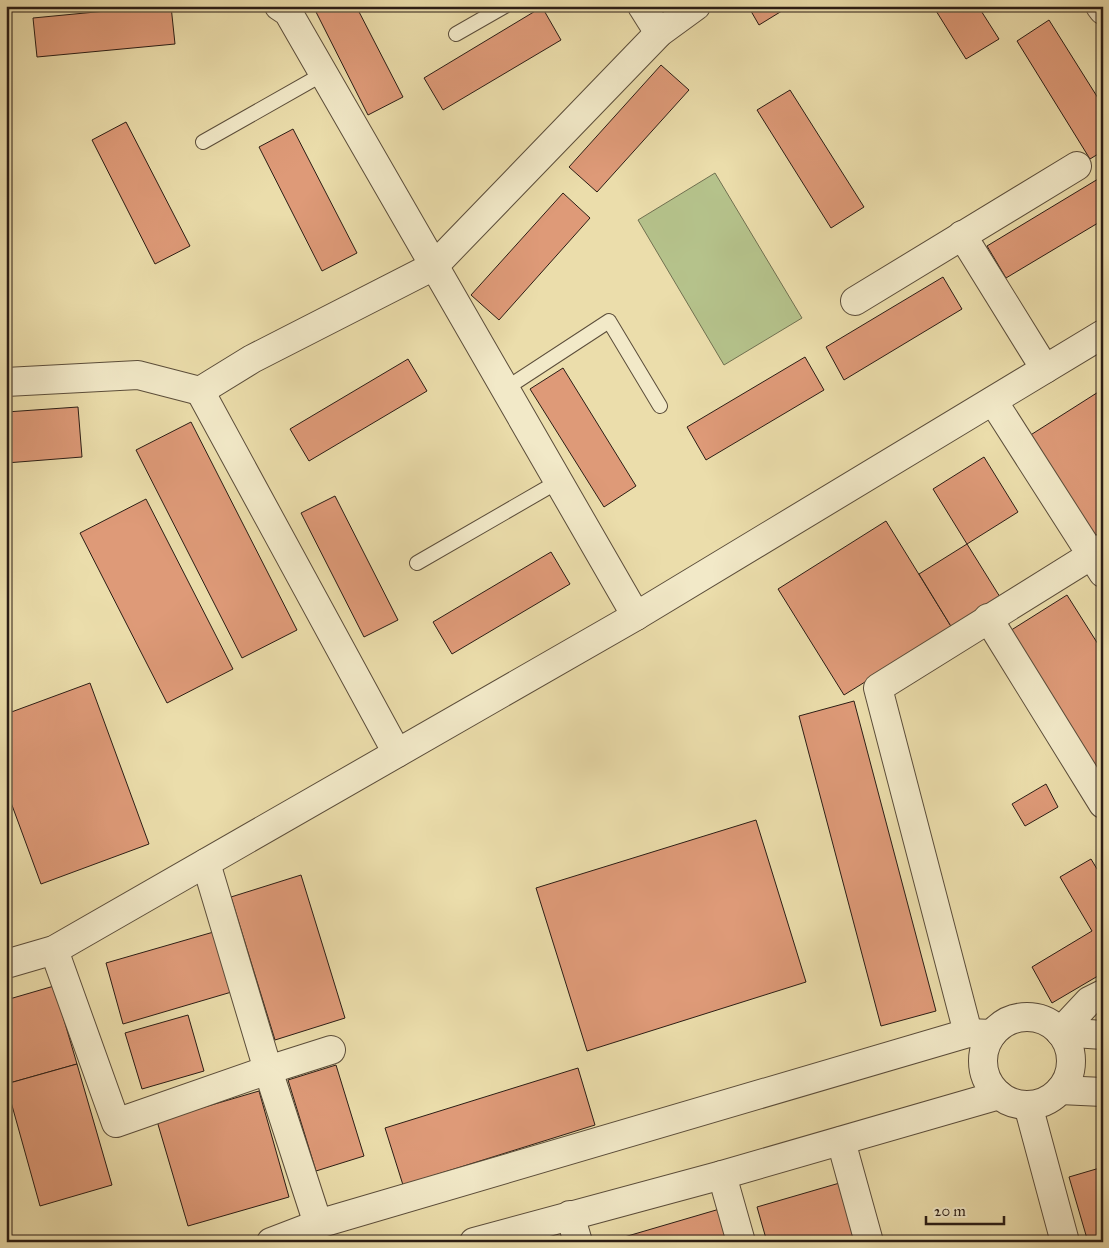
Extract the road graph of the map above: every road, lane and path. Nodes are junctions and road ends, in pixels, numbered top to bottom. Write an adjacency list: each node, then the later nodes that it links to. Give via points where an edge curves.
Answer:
1 (279, 6): 9 (street, via 288,12)
2 (505, 6): 8 (lane)
3 (642, 6): 7 (street)
4 (696, 6): 7 (street)
5 (1100, 6): 6 (street)
6 (1103, 10)
7 (659, 33): 13 (street)
8 (456, 34)
9 (323, 74): 10 (lane); 13 (street)
10 (202, 142)
11 (1077, 166): 12 (street)
12 (962, 236): 14 (street); 16 (street)
13 (434, 266): 18 (street); 19 (street, via 252,359)
14 (855, 301)
15 (1103, 334): 16 (street)
16 (1045, 369): 20 (street)
17 (6, 382): 19 (street, via 138,375)
18 (505, 389): 21 (lane, via 609,321); 22 (street)
19 (200, 391): 27 (street)
20 (992, 401): 23 (street); 25 (street)
21 (660, 406)
22 (559, 481): 24 (lane); 25 (street)
23 (1099, 558): 26 (street)
24 (417, 563)
25 (636, 616): 27 (street)
26 (988, 618): 28 (street); 34 (street, via 878,688)
27 (397, 753): 29 (street)
28 (1103, 804)
29 (206, 863): 30 (street); 37 (street)
30 (54, 950): 31 (street); 37 (street, via 116,1123)
31 (6, 964)
32 (1103, 994): 33 (street, via 1089,1001)
33 (1060, 1032): 34 (street, via 1050,1023 1026,1016); 35 (street); 38 (street, via 1067,1042 1070,1067)
34 (980, 1033): 40 (street, via 985,1045 984,1072); 45 (street)
35 (1103, 1036)
36 (332, 1050): 37 (street)
37 (268, 1070): 45 (street)
38 (1060, 1090): 39 (street); 41 (street, via 1045,1100)
39 (1103, 1092)
40 (999, 1094): 41 (street); 42 (street)
41 (1028, 1105): 51 (street)
42 (840, 1141): 43 (street); 50 (street)
43 (722, 1175): 44 (street); 49 (street)
44 (570, 1215): 47 (street); 48 (street)
45 (318, 1224): 46 (street)
46 (271, 1242)
47 (474, 1242)
48 (578, 1242)
49 (741, 1242)
50 (869, 1242)
51 (1065, 1242)

